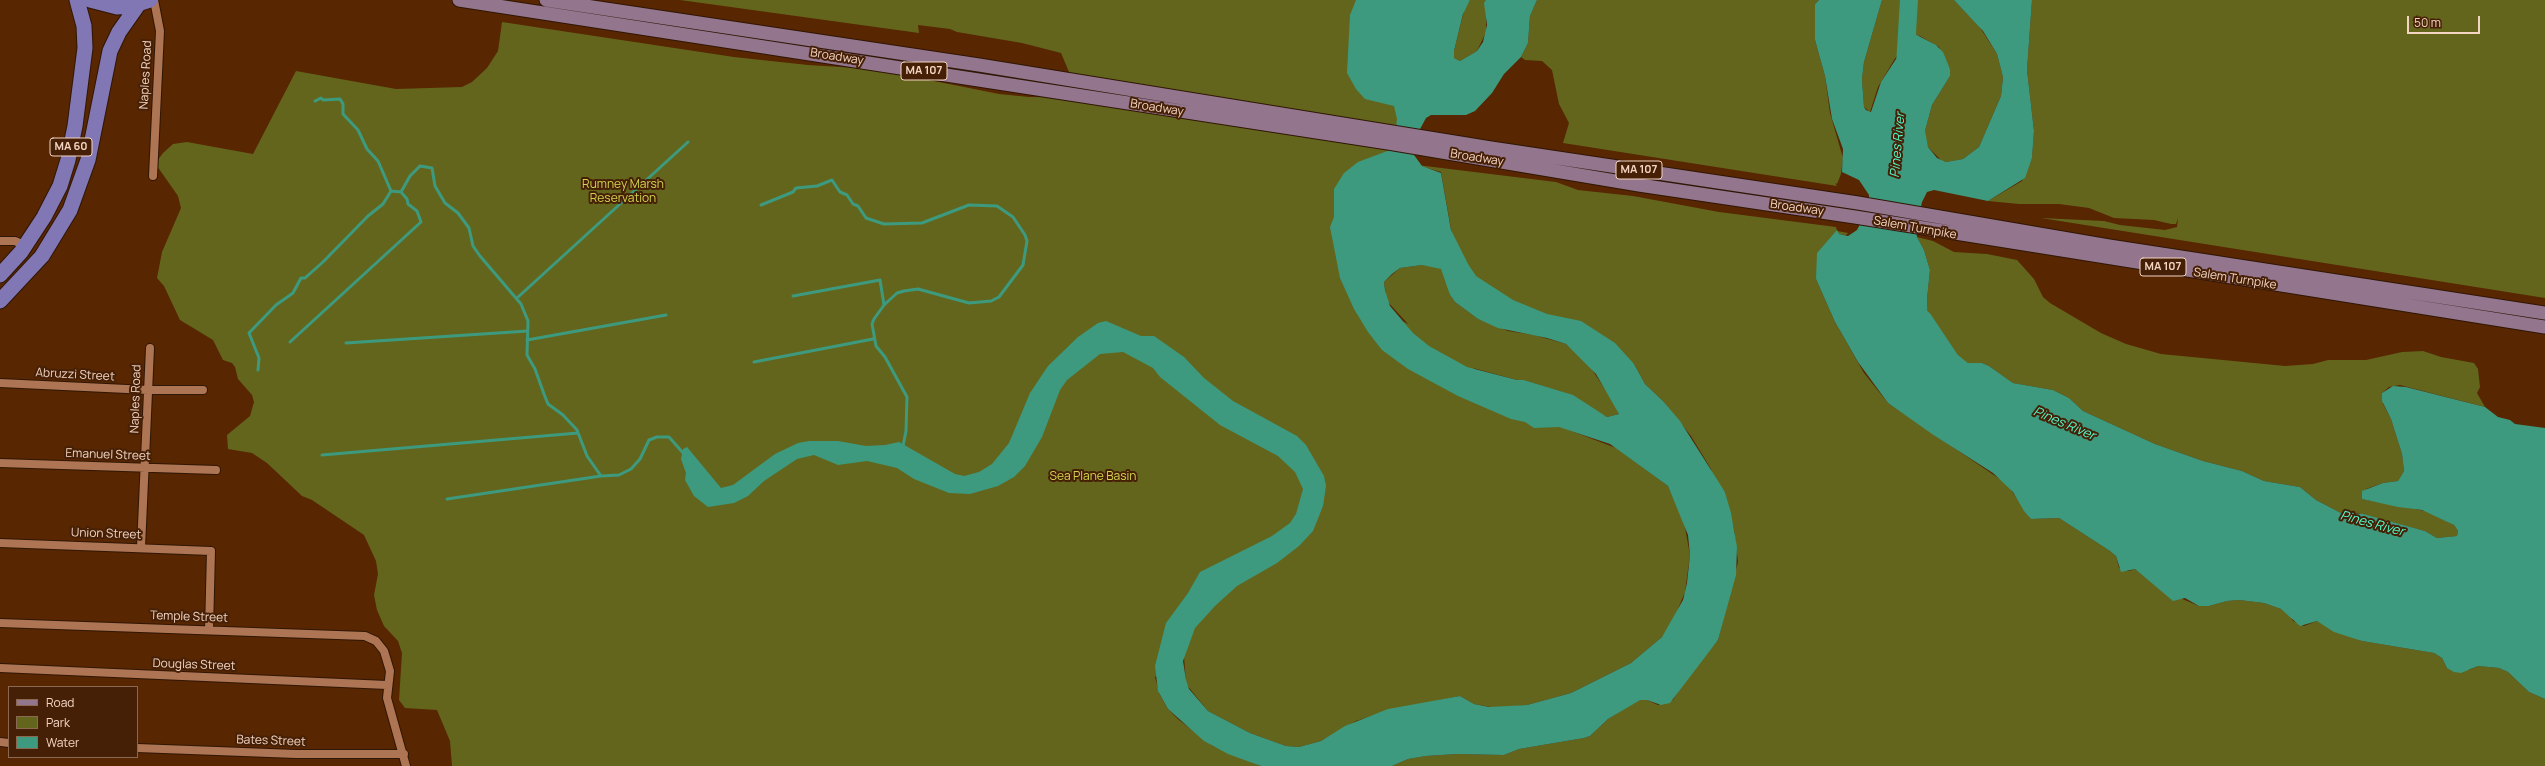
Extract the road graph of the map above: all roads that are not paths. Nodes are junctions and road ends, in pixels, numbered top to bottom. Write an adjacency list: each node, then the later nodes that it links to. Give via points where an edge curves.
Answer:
1 (77, 0): 12 (highway, MA 60, via 84,26 85,48 73,139 56,193)
2 (90, 0): 6 (highway, via 110,7)
3 (154, 0): 8 (street, Naples Road, via 160,31)
4 (459, 0): 7 (main road, Broadway / MA 107)
5 (546, 0): 7 (main road, Broadway / MA 107)
6 (144, 2): 14 (highway, MA 60, via 119,32 110,51 88,160 70,210 42,256)
7 (1390, 137): 9 (main road, Broadway / MA 107, via 1421,134 1492,148); 10 (main road, Broadway / MA 107, via 1418,148 1631,184)
8 (153, 176)
9 (1858, 203): 15 (main road, Salem Turnpike / MA 107, via 2117,247)
10 (1855, 217): 16 (main road, Salem Turnpike / MA 107)
11 (0, 241): 12 (street, via 15,241)
12 (26, 246): 13 (highway, MA 60)
13 (0, 274)
14 (0, 300)
15 (2545, 313)
16 (2545, 328)
17 (150, 348): 19 (street, Naples Road)
18 (0, 383): 19 (street, Abruzzi Street)
19 (148, 390): 20 (street, Abruzzi Street); 22 (street, Naples Road)
20 (203, 390)
21 (0, 463): 22 (street, Emanuel Street)
22 (145, 468): 23 (street, Emanuel Street); 25 (street, Naples Road)
23 (216, 470)
24 (0, 543): 25 (street, Union Street)
25 (141, 547): 27 (street, Union Street, via 211,551)
26 (0, 623): 27 (street, Temple Street)
27 (209, 630): 29 (street, Temple Street, via 366,636 376,641 384,651 390,671)
28 (0, 668): 29 (street, Douglas Street)
29 (387, 685): 31 (street, via 387,698)
30 (138, 748): 31 (street, Bates Street, via 296,754)
31 (404, 754): 32 (street)
32 (406, 766)

